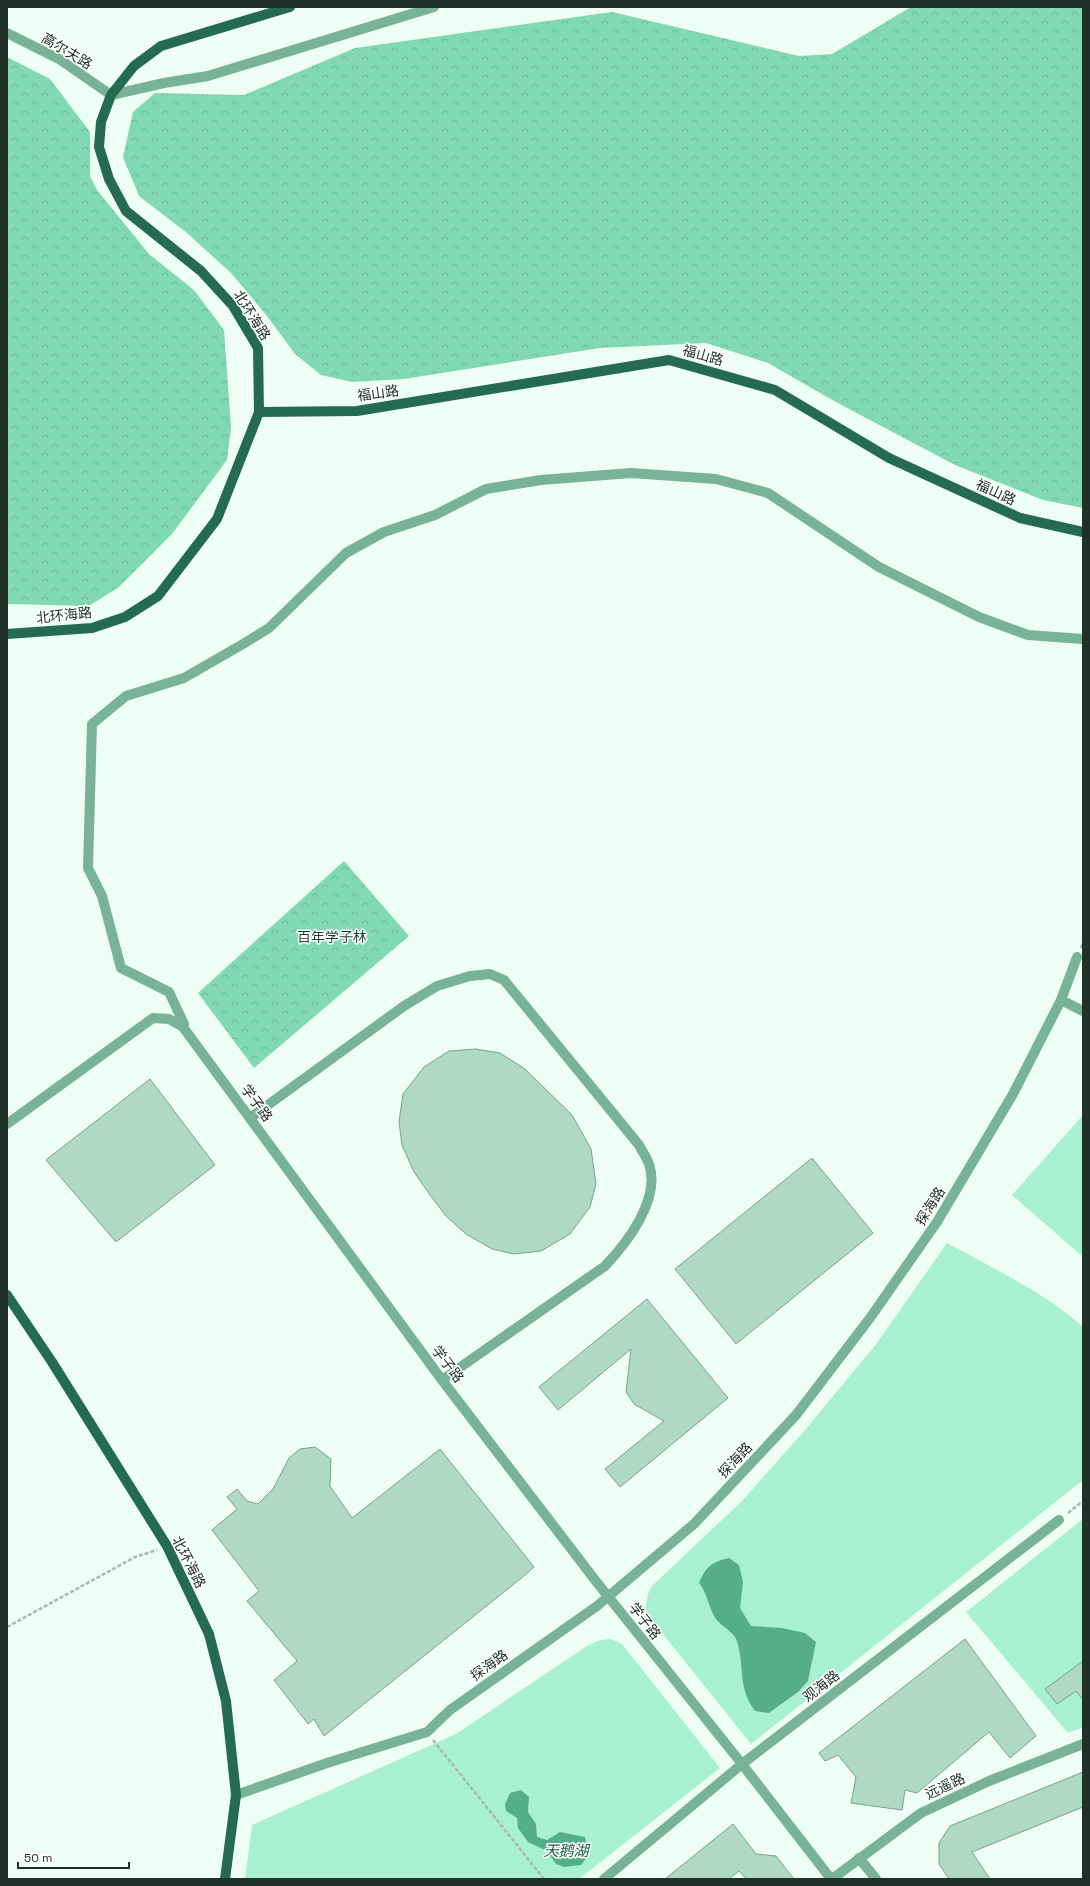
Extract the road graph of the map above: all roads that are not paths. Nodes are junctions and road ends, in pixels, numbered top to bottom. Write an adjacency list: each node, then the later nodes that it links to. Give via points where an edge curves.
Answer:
1 (290, 7): 4 (main road, 北环海路, via 161,46 134,66)
2 (434, 7): 4 (street, via 208,76 164,83)
3 (7, 33): 4 (street, 高尔夫路, via 59,59)
4 (111, 96): 5 (main road, 北环海路, via 100,122 99,147 109,179 126,211 200,270 233,306 258,348)
5 (259, 412): 6 (main road, 福山路, via 357,411 669,360 775,390 889,458 1020,518); 7 (main road, 北环海路, via 217,519 158,596 125,617 92,628)
6 (1083, 532)
7 (7, 634)
8 (1083, 639): 12 (street, via 1028,635 979,617 879,567 768,493 716,479 631,472 541,480 486,489 434,515 384,532 346,553 269,628 184,678 126,696 92,724 88,868 102,896 121,968 169,992)
9 (1077, 957): 10 (street, 探海路)
10 (1061, 1000): 11 (street); 18 (street, 探海路, via 1013,1094 937,1222 870,1318 796,1415 694,1524)
11 (1083, 1011)
12 (184, 1024)
13 (250, 1118): 14 (street, 学子路, via 183,1027 169,1019 153,1018); 16 (street, 学子路); 16 (street, via 404,1006 437,986 470,976 490,974 504,980 639,1145 649,1164 652,1181 638,1223 623,1247 605,1266)
14 (7, 1124)
15 (7, 1295): 21 (main road, 北环海路, via 52,1362 166,1546 209,1634 226,1701)
16 (442, 1380): 18 (street, 学子路, via 594,1580)
17 (1059, 1520): 20 (street, 观海路)
18 (609, 1596): 20 (street, 学子路); 21 (street, 探海路, via 450,1710 427,1732 327,1762)
19 (1083, 1744): 22 (street, 远遥路, via 989,1781 921,1813)
20 (742, 1764): 24 (street, 观海路); 25 (street, 学子路)
21 (236, 1795): 23 (main road, 北环海路)
22 (859, 1858): 25 (street, 远遥路); 26 (street)
23 (225, 1879)
24 (605, 1879)
25 (832, 1879)
26 (876, 1879)

